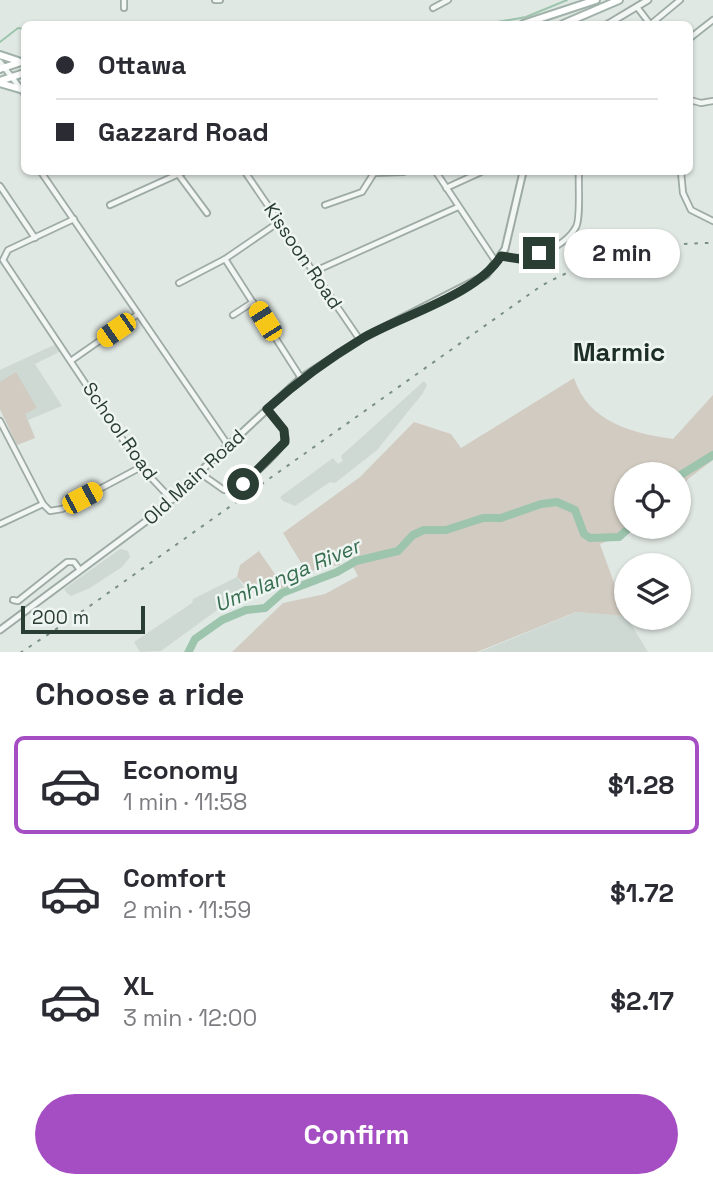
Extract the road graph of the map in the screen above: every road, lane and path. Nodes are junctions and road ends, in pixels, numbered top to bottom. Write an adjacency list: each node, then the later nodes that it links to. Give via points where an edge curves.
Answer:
1 (124, 0): 8 (street)
2 (448, 0): 9 (street)
3 (596, 0): 11 (main road)
4 (619, 0): 12 (main road)
5 (648, 0): 7 (street)
6 (680, 0): 15 (street)
7 (637, 7): 13 (street); 14 (street)
8 (124, 8)
9 (433, 8)
10 (713, 20): 16 (street)
11 (532, 21)
12 (569, 21)
13 (613, 21)
14 (648, 21)
15 (654, 21)
16 (693, 36)
17 (0, 55): 18 (main road)
18 (21, 61)
19 (21, 62): 20 (main road)
20 (1, 66): 22 (street)
21 (21, 73): 22 (main road)
22 (11, 77): 23 (main road); 24 (street)
23 (0, 82): 25 (main road)
24 (21, 90)
25 (21, 91)
26 (693, 101): 27 (street)
27 (713, 101)
28 (43, 175): 44 (street)
29 (176, 175): 40 (street)
30 (181, 175): 43 (street)
31 (247, 175): 46 (street, Kissoon Road)
32 (371, 175): 41 (street, via 362,192)
33 (438, 175): 39 (street)
34 (474, 175): 39 (street)
35 (522, 175): 48 (street, Old Main Road)
36 (579, 175): 48 (street, via 574,230 528,257 513,260)
37 (681, 175): 45 (street, via 691,210)
38 (0, 186): 47 (street)
39 (446, 188): 42 (street)
40 (110, 205)
41 (325, 205)
42 (458, 206): 50 (street); 51 (street)
43 (206, 213)
44 (74, 219): 47 (street); 54 (street)
45 (713, 221)
46 (279, 222): 49 (street); 51 (street, Kissoon Road)
47 (35, 238): 57 (street, School Road, via 8,250 4,262)
48 (501, 256): 50 (street, Old Main Road)
49 (225, 259): 52 (street); 53 (street)
50 (497, 262): 56 (street, Old Main Road, via 468,286)
51 (313, 272): 56 (street, Kissoon Road)
52 (179, 282)
53 (253, 302): 55 (street); 58 (street)
54 (138, 314): 57 (street, School Road); 61 (street)
55 (233, 315)
56 (360, 340): 58 (street, Old Main Road)
57 (72, 360): 62 (street, School Road)
58 (301, 378): 59 (street, Old Main Road)
59 (267, 409): 61 (street, Old Main Road); 63 (street, via 286,439 248,480 224,490)
60 (0, 421): 65 (street)
61 (228, 445): 63 (street, Old Main Road)
62 (141, 467): 64 (street, School Road); 65 (street, via 57,511)
63 (200, 473): 64 (street, Old Main Road)
64 (170, 497): 67 (street, Old Main Road, via 166,505)
65 (43, 504): 66 (street)
66 (0, 524)
67 (80, 570): 68 (street, via 74,562 67,562 18,601); 69 (street, Old Main Road)
68 (13, 600)
69 (0, 630)

